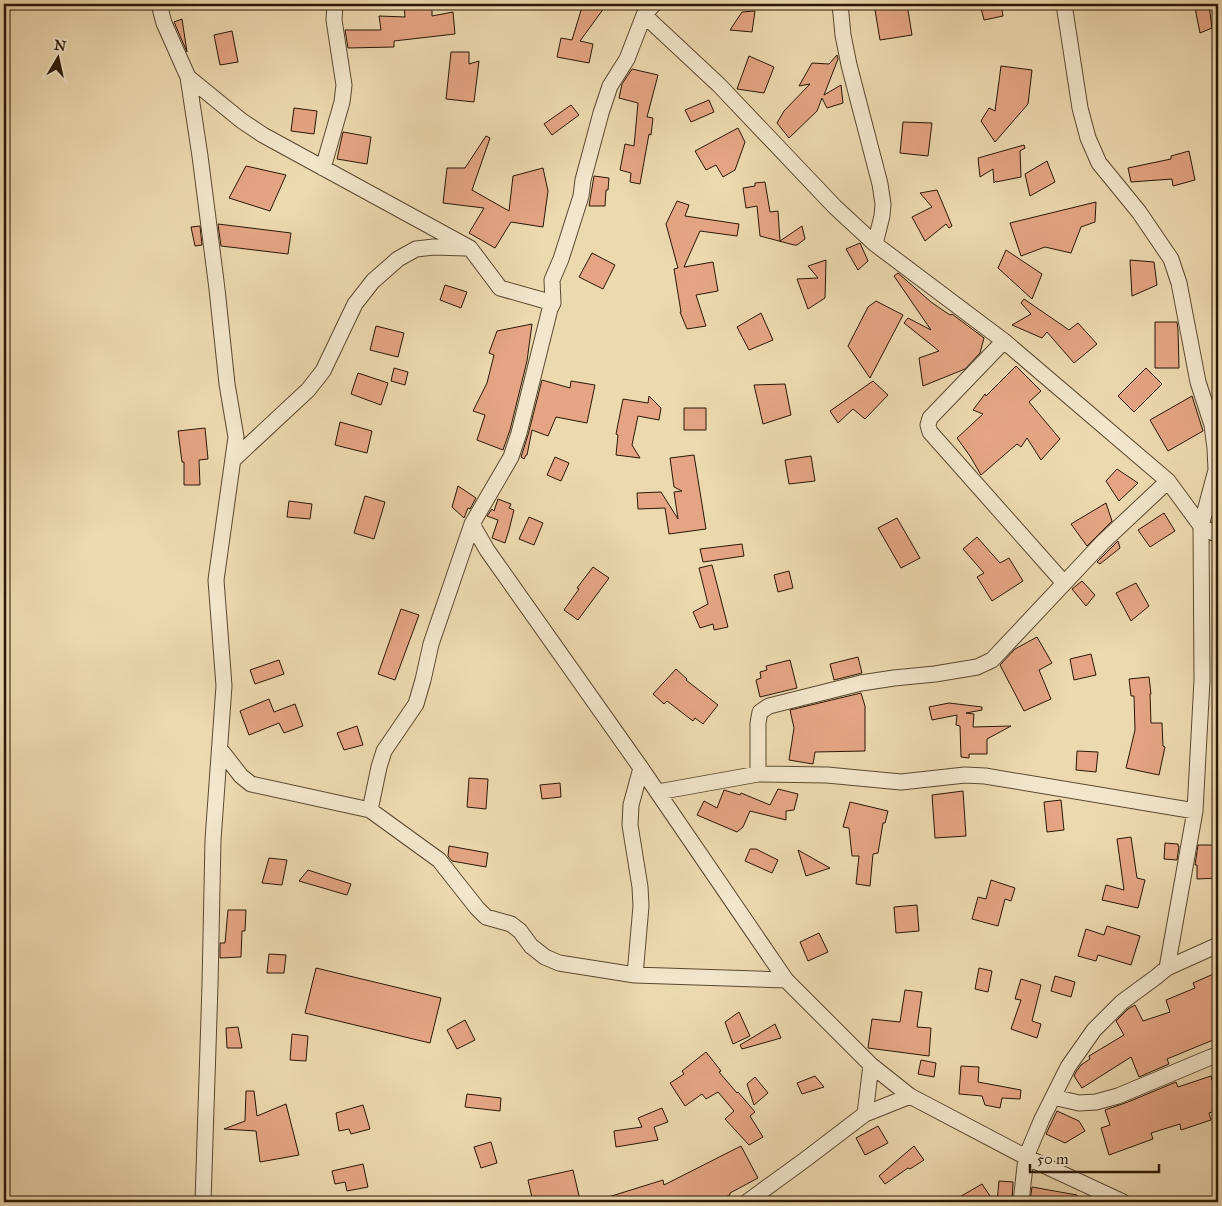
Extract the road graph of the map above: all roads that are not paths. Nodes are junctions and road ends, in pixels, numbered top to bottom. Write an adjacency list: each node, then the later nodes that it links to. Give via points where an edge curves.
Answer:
1 (159, 4): 7 (street)
2 (335, 4): 8 (street, via 334,20 344,84)
3 (654, 4): 6 (street)
4 (840, 4): 9 (street, via 849,65 884,204)
5 (1064, 4): 16 (street, via 1080,108 1088,138 1100,163 1171,259 1179,283 1198,382 1212,425 1215,448 1216,470)
6 (644, 16): 9 (street, via 719,84 835,207); 11 (street, via 600,113 581,196 552,280)
7 (188, 76): 8 (street, via 242,121); 13 (street, via 236,438)
8 (323, 168): 10 (street)
9 (875, 244): 12 (street)
10 (470, 248): 11 (street, via 500,288); 13 (street, via 416,249 398,259 373,281 355,304 323,371 308,390)
11 (552, 303): 15 (street, via 511,457)
12 (1004, 341): 14 (street); 18 (street, via 930,418 928,425 930,432)
13 (234, 458): 19 (street, via 216,580 224,686)
14 (1168, 481): 16 (street); 18 (street)
15 (472, 524): 20 (street); 23 (street, via 431,644 416,704 384,751)
16 (1201, 526): 17 (street); 24 (street, via 1202,680)
17 (1218, 535)
18 (1064, 583): 21 (street, via 992,660 977,667 861,683 770,706 760,712)
19 (220, 749): 23 (street, via 251,784); 35 (street, via 214,840)
20 (641, 768): 22 (street); 27 (street, via 631,805 630,825 641,906)
21 (758, 774): 22 (street); 24 (street, via 827,775 900,782 985,776)
22 (658, 792): 28 (street)
23 (370, 810): 27 (street, via 439,860 486,917 511,924 545,957 559,963)
24 (1195, 811): 26 (street)
25 (1218, 946): 26 (street)
26 (1167, 968): 32 (street, via 1122,1002 1094,1030 1068,1067)
27 (635, 975): 28 (street)
28 (786, 980): 30 (street)
29 (1218, 1055): 32 (street, via 1096,1102 1079,1103)
30 (871, 1065): 31 (street); 33 (street)
31 (910, 1096): 33 (street); 34 (street)
32 (1053, 1097): 34 (street)
33 (865, 1114): 36 (street)
34 (1026, 1157): 37 (street); 38 (street)
35 (203, 1202)
36 (747, 1202)
37 (1021, 1202)
38 (1123, 1202)

